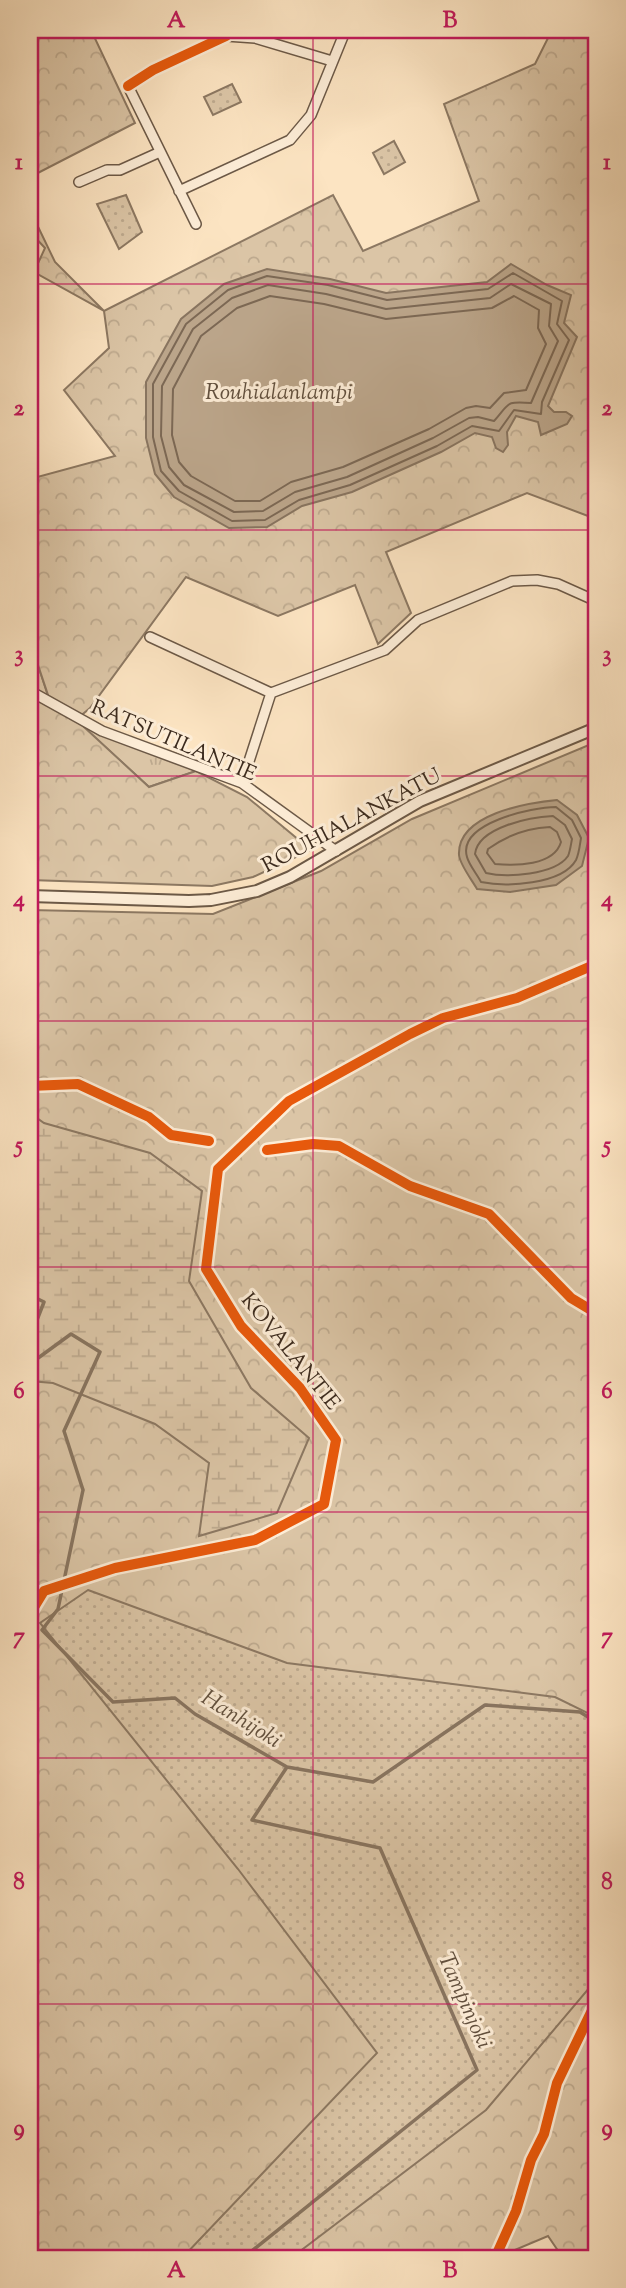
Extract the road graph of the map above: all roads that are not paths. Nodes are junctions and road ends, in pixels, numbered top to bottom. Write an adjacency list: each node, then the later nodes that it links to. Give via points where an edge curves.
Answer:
1 (348, 30): 3 (street)
2 (226, 36): 3 (street, via 255,38)
3 (332, 61): 7 (street, via 311,115 290,140)
4 (128, 86): 5 (street)
5 (160, 152): 6 (street); 7 (street)
6 (79, 182)
7 (179, 191): 8 (street)
8 (196, 224)
9 (596, 601): 12 (street, via 558,584 512,581 418,620 385,650)
10 (150, 637): 12 (street)
11 (30, 691): 14 (street, RATSUTILANTIE, via 102,731)
12 (271, 693): 14 (street)
13 (596, 728): 15 (street, ROUHIALANKATU, via 420,801)
14 (242, 783): 15 (street, RATSUTILANTIE)
15 (336, 850): 16 (street, ROUHIALANKATU, via 257,891 220,898)
16 (30, 896)
17 (596, 964): 18 (street, KOVALANTIE, via 517,998 443,1018 410,1034 289,1101 218,1168 206,1269 241,1326 300,1388 336,1440 324,1504 255,1540 115,1568 44,1591)
18 (30, 1615)

